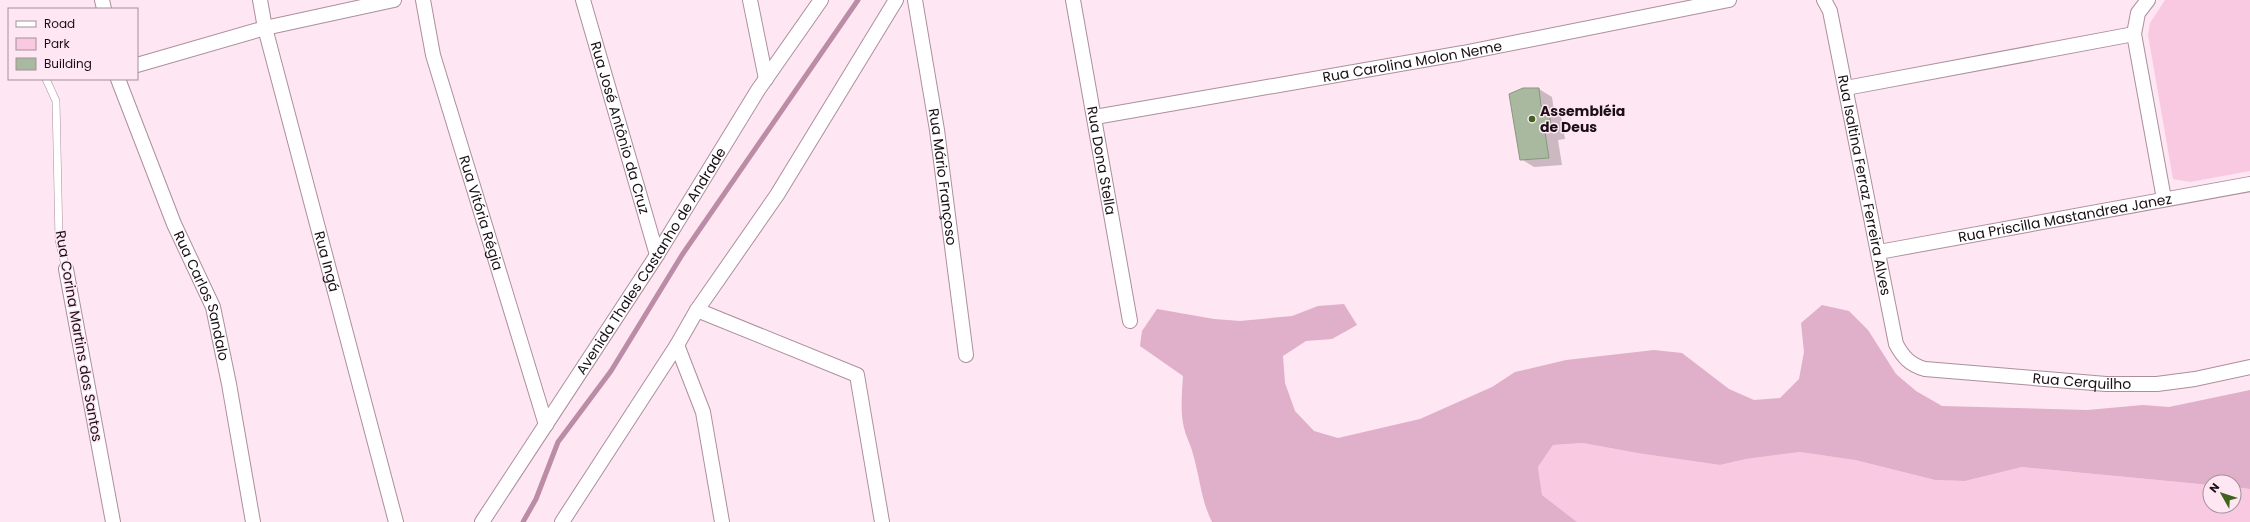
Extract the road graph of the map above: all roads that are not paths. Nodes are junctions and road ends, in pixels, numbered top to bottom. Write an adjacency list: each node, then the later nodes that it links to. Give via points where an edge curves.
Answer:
1 (260, 0): 13 (street, Rua Ingá)
2 (394, 0): 13 (street)
3 (423, 0): 32 (street, Rua Vitória Régia, via 433,55)
4 (583, 0): 24 (street, Rua José Antônio da Cruz)
5 (750, 0): 16 (street)
6 (821, 0): 16 (street, Avenida Thales Castanho de Andrade)
7 (896, 0): 26 (street, via 777,195)
8 (915, 0): 29 (street, Rua Mário Françoso, via 937,130)
9 (1073, 0): 20 (street, Rua Dona Stella)
10 (1729, 0): 20 (street, Rua Carolina Molon Neme, via 1463,53)
11 (1824, 0): 19 (street, Rua Isaltina Ferraz Ferreira Alves, via 1830,11)
12 (2148, 0): 14 (street, via 2138,13)
13 (265, 28): 15 (street); 35 (street, Rua Ingá)
14 (2135, 38): 19 (street); 22 (street)
15 (138, 65)
16 (766, 79): 24 (street, Avenida Thales Castanho de Andrade)
17 (46, 80): 25 (lane, Rua Corina Martins dos Santos, via 56,101 59,240)
18 (118, 80): 34 (street, Rua Carlos Sandalo, via 174,224 212,307 229,384)
19 (1846, 88): 23 (street, Rua Isaltina Ferraz Ferreira Alves)
20 (1095, 117): 27 (street, Rua Dona Stella)
21 (2250, 184): 22 (street, Rua Priscilla Mastandrea Janez)
22 (2164, 199): 23 (street, Rua Priscilla Mastandrea Janez)
23 (1879, 252): 30 (street, Rua Isaltina Ferraz Ferreira Alves, via 1896,344)
24 (657, 255): 32 (street, Avenida Thales Castanho de Andrade)
25 (66, 269): 33 (street, Rua Corina Martins dos Santos)
26 (697, 310): 28 (street); 39 (street, via 857,375)
27 (1130, 321)
28 (677, 345): 37 (street); 38 (street, via 703,412)
29 (966, 355)
30 (1913, 366): 31 (street, Rua Cerquilho, via 2106,384 2157,384)
31 (2250, 367)
32 (546, 425): 36 (street, Avenida Thales Castanho de Andrade)
33 (113, 522)
34 (253, 522)
35 (396, 522)
36 (482, 522)
37 (562, 522)
38 (722, 522)
39 (882, 522)

